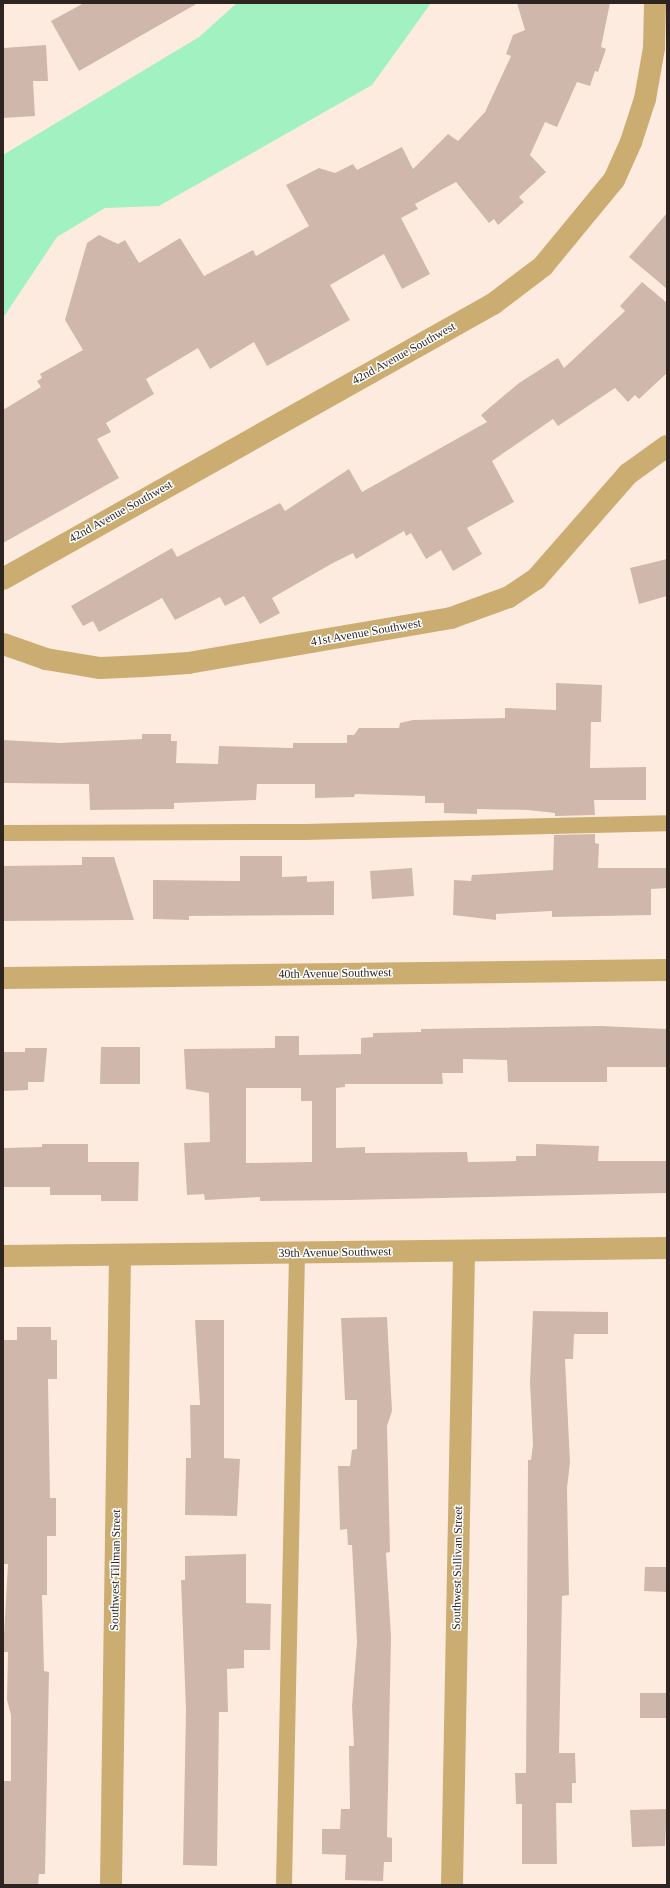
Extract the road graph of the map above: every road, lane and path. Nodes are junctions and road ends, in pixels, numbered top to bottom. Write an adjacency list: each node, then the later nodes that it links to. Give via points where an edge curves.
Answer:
1 (654, 3): 3 (street, 42nd Avenue Southwest, via 654,48 645,99 632,142 614,180 543,266 493,304)
2 (667, 446): 4 (street, 41st Avenue Southwest, via 628,474 536,579 509,597 452,618 188,663 152,666 100,668 46,659)
3 (3, 579)
4 (3, 644)
5 (667, 823): 6 (lane, via 304,832)
6 (3, 833)
7 (667, 970): 8 (street, 40th Avenue Southwest)
8 (3, 978)
9 (667, 1248): 10 (street, 39th Avenue Southwest)
10 (464, 1252): 11 (street, 39th Avenue Southwest); 16 (street, Southwest Sullivan Street)
11 (297, 1254): 12 (street, 39th Avenue Southwest); 15 (lane)
12 (120, 1255): 13 (street, 39th Avenue Southwest); 14 (street, Southwest Tillman Street)
13 (3, 1256)
14 (111, 1885)
15 (284, 1885)
16 (452, 1885)

